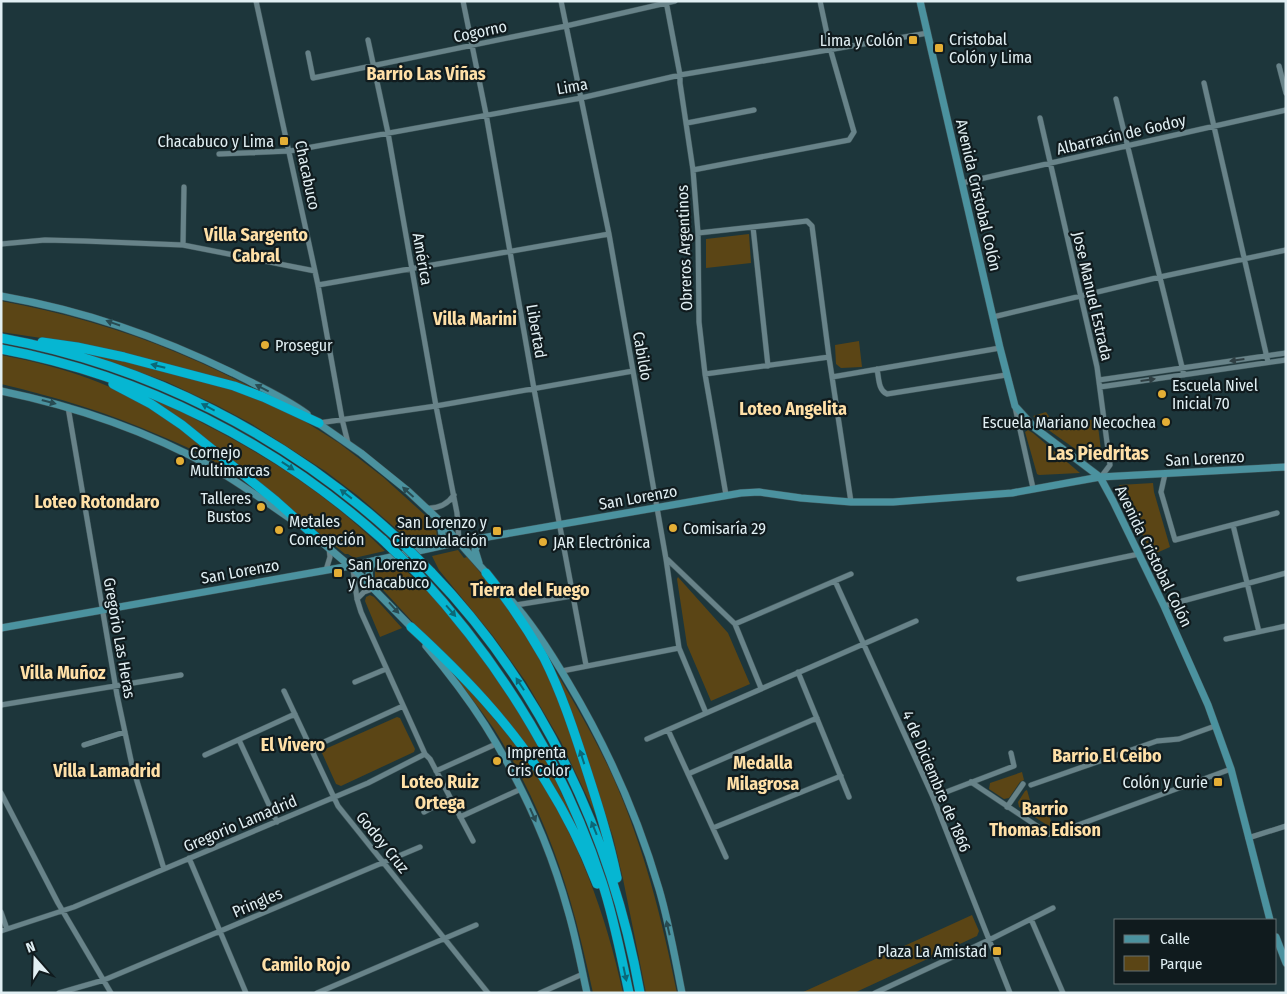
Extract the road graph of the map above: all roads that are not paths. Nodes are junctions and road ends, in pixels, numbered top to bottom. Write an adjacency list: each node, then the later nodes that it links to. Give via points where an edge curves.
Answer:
1 (256, 1): 29 (street, Chacabuco)
2 (463, 1): 11 (street, Libertad)
3 (561, 1): 8 (street, Cabildo)
4 (675, 1): 7 (street, Cogorno)
5 (820, 1): 12 (street)
6 (920, 1): 9 (street, Avenida Cristobal Colón)
7 (666, 2): 8 (street, Cogorno); 16 (street, Obreros Argentinos)
8 (566, 26): 11 (street, Cogorno); 19 (street, Cabildo)
9 (928, 33): 12 (street, Lima); 33 (street, Avenida Cristobal Colón)
10 (368, 40): 14 (street, América)
11 (472, 46): 14 (street, Cogorno); 23 (street, Libertad)
12 (830, 48): 16 (street, Lima); 32 (street, via 854,132 849,140)
13 (308, 53): 14 (street, Cogorno, via 313,78)
14 (373, 66): 27 (street, América)
15 (1279, 66): 18 (street)
16 (680, 75): 19 (street, Lima); 25 (street, Obreros Argentinos)
17 (1204, 83): 26 (street)
18 (1286, 92)
19 (581, 98): 23 (street, Lima); 37 (street, Cabildo)
20 (1116, 99): 28 (street)
21 (754, 110): 25 (street)
22 (1286, 110): 26 (street, Albarracín de Godoy)
23 (486, 114): 27 (street, Lima); 41 (street, Libertad)
24 (1040, 118): 31 (street, Jose Manuel Estrada)
25 (687, 123): 32 (street, Obreros Argentinos)
26 (1214, 126): 28 (street, Albarracín de Godoy); 42 (street)
27 (388, 133): 29 (street, Lima); 43 (street, América)
28 (1128, 146): 31 (street, Albarracín de Godoy); 45 (street)
29 (290, 151): 30 (street, Lima); 44 (street, Chacabuco)
30 (220, 154)
31 (1050, 163): 33 (street, Albarracín de Godoy); 48 (street, Jose Manuel Estrada)
32 (693, 170): 36 (street, Obreros Argentinos)
33 (962, 184): 49 (street, Avenida Cristobal Colón)
34 (184, 187): 39 (street)
35 (753, 227): 36 (street); 55 (street, via 807,221 812,226); 58 (street)
36 (698, 233): 63 (street, Obreros Argentinos, via 699,322)
37 (609, 234): 41 (street); 62 (street, Cabildo)
38 (1, 244): 39 (street, via 84,240)
39 (183, 245): 44 (street)
40 (1286, 250): 42 (street)
41 (510, 252): 43 (street); 69 (street, Libertad)
42 (1244, 258): 45 (street); 54 (street)
43 (412, 268): 46 (street); 71 (street, América)
44 (315, 271): 46 (street, Chacabuco)
45 (1160, 277): 48 (street); 59 (street)
46 (318, 285): 74 (street, Chacabuco)
47 (1, 296): 75 (street, one-way to 47, via 282,398 172,344 101,319)
48 (1080, 296): 49 (street); 67 (street, Jose Manuel Estrada)
49 (993, 317): 51 (street, Avenida Cristobal Colón)
50 (1, 337): 75 (highway, one-way to 50, via 263,397 216,381 77,347); 182 (highway, one-way to 50, bridge, via 619,901 580,792 529,698 473,619 396,537 348,495 302,462 205,405 106,365)
51 (1000, 348): 60 (street); 65 (street, Avenida Cristobal Colón)
52 (1, 349): 61 (highway)
53 (1286, 353): 54 (street)
54 (1267, 355): 57 (street); 59 (street, one-way to 59)
55 (829, 357): 58 (street); 66 (street)
56 (1286, 360): 57 (street)
57 (1268, 362): 64 (street)
58 (768, 366): 63 (street)
59 (1182, 368): 64 (street); 67 (street)
60 (877, 369): 65 (street, via 881,388 888,394); 66 (street)
61 (84, 370): 90 (highway, via 136,395 182,425); 185 (highway, one-way to 185, bridge, via 159,397 238,435 284,463 319,487 419,575 484,651 553,762 596,863)
62 (632, 371): 69 (street); 85 (street, Cabildo)
63 (705, 374): 82 (street, Obreros Argentinos)
64 (1184, 374): 68 (street, one-way to 64)
65 (1006, 375): 72 (street, Avenida Cristobal Colón)
66 (832, 377): 83 (street)
67 (1099, 380): 68 (street, Jose Manuel Estrada)
68 (1100, 387): 79 (street, Jose Manuel Estrada, via 1110,465)
69 (534, 389): 71 (street); 88 (street, Libertad)
70 (1, 391): 73 (street, one-way to 73)
71 (436, 406): 74 (street); 81 (street, América)
72 (1015, 406): 79 (street, Avenida Cristobal Colón, via 1035,428); 80 (street)
73 (68, 407): 90 (street, via 139,433 206,464); 112 (street, Gregorio Las Heras)
74 (342, 419): 75 (street); 76 (street, Chacabuco)
75 (319, 423): 76 (street)
76 (348, 443): 84 (street, one-way to 76)
77 (1286, 467): 78 (street, San Lorenzo)
78 (1165, 474): 79 (street, San Lorenzo); 89 (street, via 1161,492 1175,540)
79 (1100, 477): 80 (street, San Lorenzo); 95 (street, Avenida Cristobal Colón)
80 (1033, 488): 83 (street, San Lorenzo, via 960,497)
81 (454, 495): 84 (street, via 446,504); 92 (street, América)
82 (726, 495): 83 (street, San Lorenzo, via 759,492); 85 (street, San Lorenzo)
83 (851, 502)
84 (426, 508): 87 (street)
85 (657, 508): 88 (street, San Lorenzo); 96 (street, Cabildo)
86 (1277, 513): 89 (street)
87 (439, 520): 92 (street); 93 (street, via 442,532)
88 (560, 524): 91 (street, San Lorenzo); 108 (street, Libertad)
89 (1233, 525): 106 (street)
90 (316, 537): 94 (street)
91 (481, 538): 92 (street, San Lorenzo); 98 (street, via 475,550)
92 (459, 542): 93 (street, San Lorenzo); 98 (street)
93 (439, 546): 97 (street, San Lorenzo)
94 (329, 547): 99 (street); 100 (street)
95 (1139, 554): 104 (street); 111 (street, Avenida Cristobal Colón)
96 (666, 559): 114 (street); 121 (street, Cabildo)
97 (376, 560): 99 (street, San Lorenzo); 107 (street, via 369,569)
98 (479, 564): 101 (street)
99 (352, 567): 100 (street, San Lorenzo); 107 (street); 109 (street)
100 (326, 570): 112 (street, San Lorenzo)
101 (486, 573): 110 (street); 182 (highway, one-way to 101, via 614,860 560,694 519,615)
102 (1286, 573): 106 (street)
103 (851, 574): 105 (street)
104 (1019, 579)
105 (835, 581): 114 (street); 120 (street, 4 de Diciembre de 1866)
106 (1246, 582): 111 (street); 118 (street)
107 (373, 587): 109 (street); 116 (street, one-way to 116)
108 (572, 596): 110 (street); 122 (street, Libertad)
109 (357, 599): 123 (street)
110 (516, 606): 124 (street)
111 (1164, 606): 136 (street, Avenida Cristobal Colón)
112 (102, 610): 117 (street, San Lorenzo); 128 (street, Gregorio Las Heras)
113 (916, 621): 120 (street)
114 (736, 624): 129 (street)
115 (1286, 626): 118 (street)
116 (412, 627): 141 (street); 185 (highway, via 492,711 546,781 582,850)
117 (1, 628)
118 (1259, 632): 119 (street)
119 (1226, 639)
120 (862, 645): 125 (street); 157 (street, 4 de Diciembre de 1866)
121 (680, 648): 122 (street); 133 (street, Cabildo)
122 (586, 666): 124 (street)
123 (386, 669): 127 (street); 132 (street)
124 (562, 671): 198 (street, one-way to 124, via 659,890 634,815 603,746)
125 (798, 672): 129 (street); 135 (street)
126 (181, 675): 128 (street)
127 (355, 682)
128 (116, 686): 131 (street); 138 (street, Gregorio Las Heras)
129 (761, 688): 133 (street)
130 (284, 691): 134 (street, Godoy Cruz)
131 (1, 705)
132 (403, 706): 143 (street); 145 (street)
133 (706, 713): 137 (street)
134 (295, 714): 140 (street); 143 (street, Godoy Cruz)
135 (817, 718): 149 (street); 150 (street)
136 (1215, 726): 147 (street, Avenida Cristobal Colón); 153 (street, via 1179,739 1157,741)
137 (668, 730): 139 (street); 149 (street)
138 (125, 732): 142 (street); 172 (street, Gregorio Las Heras)
139 (647, 739)
140 (239, 740): 146 (street); 163 (street)
141 (496, 744): 148 (street); 154 (street)
142 (84, 745)
143 (310, 748): 158 (street, Godoy Cruz)
144 (1011, 753): 151 (street, via 1014,766)
145 (426, 754): 148 (street); 158 (street, Gregorio Lamadrid)
146 (204, 755)
147 (1231, 769): 160 (street, via 1056,834 1049,834); 166 (street, Avenida Cristobal Colón)
148 (436, 771): 159 (street)
149 (688, 774): 165 (street)
150 (841, 776): 156 (street); 165 (street)
151 (971, 782): 157 (street); 160 (street)
152 (1023, 784): 160 (street)
153 (1031, 785)
154 (521, 789): 162 (street); 187 (street, one-way to 187, via 560,883)
155 (1, 793): 175 (street)
156 (850, 797)
157 (933, 797): 183 (street, 4 de Diciembre de 1866)
158 (334, 798): 163 (street, Gregorio Lamadrid); 171 (street, Godoy Cruz)
159 (450, 798): 161 (street); 162 (street)
160 (1007, 806)
161 (424, 812)
162 (460, 817): 167 (street)
163 (277, 822): 170 (street, Gregorio Lamadrid)
164 (1286, 826): 166 (street)
165 (713, 828): 169 (street)
166 (1248, 838): 177 (street, Avenida Cristobal Colón)
167 (473, 841)
168 (420, 847): 171 (street, Pringles)
169 (726, 857)
170 (189, 858): 172 (street, Gregorio Lamadrid); 180 (street)
171 (383, 862): 180 (street, Pringles); 181 (street, Godoy Cruz)
172 (164, 869): 175 (street, Gregorio Lamadrid)
173 (1053, 908): 176 (street)
174 (1, 912): 179 (street)
175 (63, 912): 179 (street, Gregorio Lamadrid); 188 (street)
176 (1031, 919): 183 (street); 201 (street)
177 (1270, 919)
178 (476, 925): 181 (street)
179 (4, 930)
180 (220, 931): 188 (street, Pringles); 191 (street)
181 (445, 939): 192 (street); 193 (street, Godoy Cruz)
182 (629, 940): 197 (highway)
183 (989, 940): 199 (street); 200 (street, 4 de Diciembre de 1866)
184 (1277, 940): 186 (street)
185 (621, 952): 196 (highway, one-way to 196)
186 (1286, 963)
187 (584, 974): 194 (street); 195 (street)
188 (104, 980): 189 (street, Pringles); 190 (street)
189 (59, 993)
190 (112, 993)
191 (246, 993)
192 (317, 993)
193 (488, 993)
194 (540, 993)
195 (587, 993)
196 (629, 993)
197 (640, 993)
198 (682, 993)
199 (874, 993)
200 (1010, 993)
201 (1063, 993)

